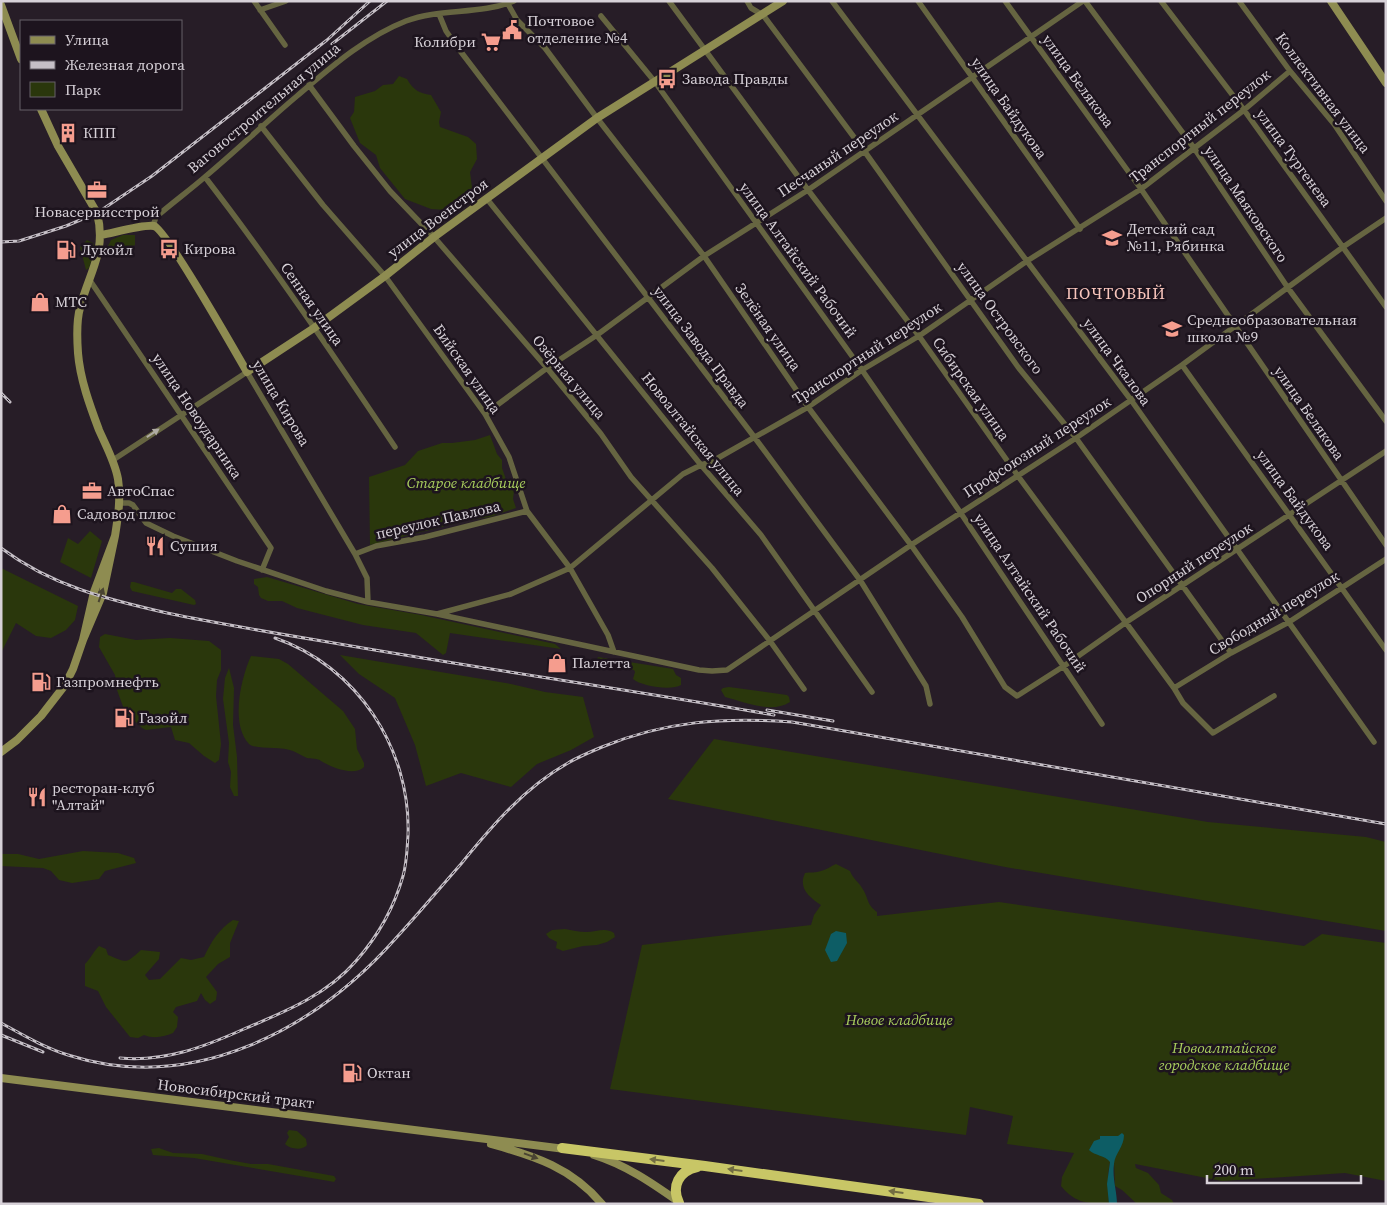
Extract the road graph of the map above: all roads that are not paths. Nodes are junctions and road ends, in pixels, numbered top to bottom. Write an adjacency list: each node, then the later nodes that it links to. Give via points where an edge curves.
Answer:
1 (254, 1): 15 (street)
2 (286, 1): 15 (street)
3 (668, 1): 21 (street, Сибирская улица)
4 (747, 1): 17 (street, улица Островского, via 751,8)
5 (783, 1): 17 (street, улица Военстроя)
6 (832, 1): 30 (street, улица Чкалова)
7 (918, 1): 24 (street, улица Байдукова)
8 (1005, 1): 19 (street, улица Белякова)
9 (1084, 1): 19 (street, Песчаный переулок); 33 (street, улица Маяковского)
10 (1161, 1): 29 (street, улица Тургенева)
11 (1239, 1): 23 (street, Коллективная улица)
12 (1331, 1): 26 (street)
13 (511, 2): 16 (street, Вагоностроительная улица); 31 (street, Зелёная улица, via 516,20 545,48)
14 (1, 5): 22 (street)
15 (260, 10): 20 (street)
16 (439, 14): 27 (street, Вагоностроительная улица, via 426,14 385,31); 35 (street, улица Завода Правда, via 458,48)
17 (763, 15): 21 (street, улица Военстроя); 34 (street, улица Островского)
18 (601, 16): 25 (street, улица Алтайский Рабочий)
19 (1031, 38): 24 (street, Песчаный переулок); 37 (street, улица Белякова)
20 (285, 45)
21 (706, 50): 25 (street, улица Военстроя); 38 (street, Сибирская улица)
22 (20, 56)
23 (1290, 71): 29 (street, Транспортный переулок); 40 (street, Коллективная улица, via 1334,124)
24 (972, 76): 30 (street, Песчаный переулок); 44 (street, улица Байдукова)
25 (654, 82): 31 (street, улица Военстроя); 42 (street, улица Алтайский Рабочий)
26 (1386, 82)
27 (309, 85): 32 (street, Вагоностроительная улица); 46 (street, Озёрная улица, via 390,191)
28 (41, 110): 45 (street, via 58,146 97,213)
29 (1244, 110): 33 (street, Транспортный переулок); 47 (street, улица Тургенева)
30 (918, 116): 34 (street, Песчаный переулок); 49 (street, улица Чкалова)
31 (597, 118): 35 (street, улица Военстроя); 48 (street, Зелёная улица)
32 (261, 126): 36 (street, Вагоностроительная улица); 50 (street, Бийская улица, via 323,205)
33 (1194, 148): 37 (street, Транспортный переулок); 52 (street, улица Маяковского)
34 (865, 152): 38 (street, Песчаный переулок); 54 (street, улица Островского)
35 (542, 157): 39 (street, улица Военстроя); 53 (street, улица Завода Правда)
36 (205, 177): 43 (street, Вагоностроительная улица, via 156,217); 57 (street, Сенная улица)
37 (1141, 189): 44 (street, Транспортный переулок); 56 (street, улица Белякова)
38 (808, 190): 42 (street, Песчаный переулок); 59 (street, Сибирская улица)
39 (486, 199): 46 (street, улица Военстроя); 58 (street, Новоалтайская улица)
40 (1386, 201)
41 (1386, 218): 47 (street, Профсоюзный переулок)
42 (756, 223): 48 (street, Песчаный переулок); 62 (street, улица Алтайский Рабочий)
43 (153, 226): 45 (street); 63 (street, улица Кирова, via 173,250)
44 (1080, 228): 49 (street, Транспортный переулок)
45 (101, 235): 51 (street, via 98,256)
46 (434, 237): 50 (street, улица Военстроя); 61 (street, Озёрная улица)
47 (1342, 247): 52 (street, Профсоюзный переулок); 55 (street, улица Тургенева)
48 (704, 256): 53 (street, Песчаный переулок); 65 (street, Зелёная улица)
49 (1027, 261): 54 (street, Транспортный переулок); 64 (street, улица Чкалова)
50 (385, 276): 57 (street, улица Военстроя); 67 (street, Бийская улица)
51 (89, 279): 66 (street, улица Новоударника); 73 (street, via 79,310 78,354 89,399)
52 (1288, 288): 56 (street, Профсоюзный переулок); 68 (street, улица Маяковского)
53 (647, 297): 58 (street, Песчаный переулок); 69 (street, улица Завода Правда)
54 (971, 299): 59 (street, Транспортный переулок); 70 (street, улица Островского, via 1018,368)
55 (1386, 307)
56 (1234, 326): 60 (street, Профсоюзный переулок); 76 (street, улица Белякова)
57 (314, 328): 63 (street, улица Военстроя); 71 (street, Сенная улица)
58 (598, 336): 61 (street, Песчаный переулок); 74 (street, Новоалтайская улица)
59 (919, 336): 62 (street, Транспортный переулок); 75 (street, Сибирская улица)
60 (1182, 364): 64 (street, Профсоюзный переулок); 81 (street, улица Байдукова)
61 (547, 368): 67 (street, Песчаный переулок); 77 (street, Озёрная улица)
62 (862, 370): 65 (street, Транспортный переулок); 80 (street, улица Алтайский Рабочий)
63 (247, 372): 66 (street, улица Военстроя); 85 (street, улица Кирова)
64 (1131, 400): 70 (street, Профсоюзный переулок); 84 (street, улица Чкалова)
65 (808, 407): 69 (street, Транспортный переулок); 82 (street, Зелёная улица)
66 (181, 414): 73 (street, улица Военстроя, one-way to 66); 88 (street, улица Новоударника, via 271,548)
67 (485, 414): 79 (street, Бийская улица, via 509,457)
68 (1386, 421)
69 (755, 438): 74 (street, Транспортный переулок); 89 (street, улица Завода Правда)
70 (1076, 438): 75 (street, Профсоюзный переулок); 90 (street, улица Островского)
71 (394, 447)
72 (1386, 451): 76 (street, Опорный переулок)
73 (112, 460): 78 (street)
74 (701, 465): 77 (street, Транспортный переулок, via 683,474); 93 (street, Новоалтайская улица, via 761,535)
75 (1018, 476): 80 (street, Профсоюзный переулок); 96 (street, Сибирская улица)
76 (1341, 481): 81 (street, Опорный переулок); 83 (street, улица Белякова)
77 (651, 500): 87 (street, Транспортный переулок); 97 (street, Озёрная улица, via 712,568)
78 (120, 503): 88 (street, via 133,505 150,526); 110 (street, via 103,593 73,669 57,697 25,732)
79 (527, 511): 85 (street, переулок Павлова, via 376,546); 87 (street, Бийская улица)
80 (960, 512): 82 (street, Профсоюзный переулок); 101 (street, улица Алтайский Рабочий)
81 (1291, 515): 84 (street, Опорный переулок); 91 (street, улица Байдукова)
82 (911, 545): 89 (street, Профсоюзный переулок); 105 (street, Зелёная улица, via 962,617 1005,687)
83 (1386, 545)
84 (1237, 550): 90 (street, Опорный переулок); 95 (street, улица Чкалова)
85 (355, 554): 92 (street, улица Кирова, via 367,578)
86 (1386, 559): 91 (street, Свободный переулок)
87 (570, 568): 94 (street, Транспортный переулок, via 511,594); 99 (street, Бийская улица, via 608,635)
88 (262, 570): 92 (street)
89 (860, 580): 93 (street, Профсоюзный переулок); 107 (street, улица Завода Правда, via 926,686)
90 (1183, 585): 96 (street, Опорный переулок); 100 (street, улица Островского)
91 (1342, 588): 95 (street, Свободный переулок); 98 (street, улица Байдукова)
92 (368, 602): 94 (street)
93 (815, 610): 97 (street, Профсоюзный переулок); 104 (street, Новоалтайская улица)
94 (437, 614): 99 (street)
95 (1289, 622): 100 (street, Свободный переулок); 109 (street, улица Чкалова)
96 (1126, 623): 101 (street, Опорный переулок); 102 (street, Сибирская улица)
97 (770, 641): 99 (street, Профсоюзный переулок, via 723,671 698,670); 103 (street, Озёрная улица)
98 (1386, 650)
99 (614, 652)
100 (1231, 653): 102 (street, Свободный переулок)
101 (1064, 666): 105 (street, Опорный переулок); 108 (street, улица Алтайский Рабочий)
102 (1174, 688): 106 (street, Сибирская улица, via 1183,703 1213,733)
103 (804, 689)
104 (872, 692)
105 (1017, 696)
106 (1274, 696)
107 (930, 704)
108 (1102, 724)
109 (1374, 742)
110 (1, 752)
111 (1, 1078): 112 (street, Новосибирский тракт)
112 (467, 1137): 113 (street); 116 (street, one-way to 116, via 532,1156 557,1167 586,1186)
113 (562, 1148): 114 (highway, one-way to 113); 115 (street, via 618,1164)
114 (705, 1166): 115 (highway, via 682,1173 677,1181 676,1196); 117 (highway, one-way to 114)
115 (680, 1203)
116 (602, 1204)
117 (979, 1204)

